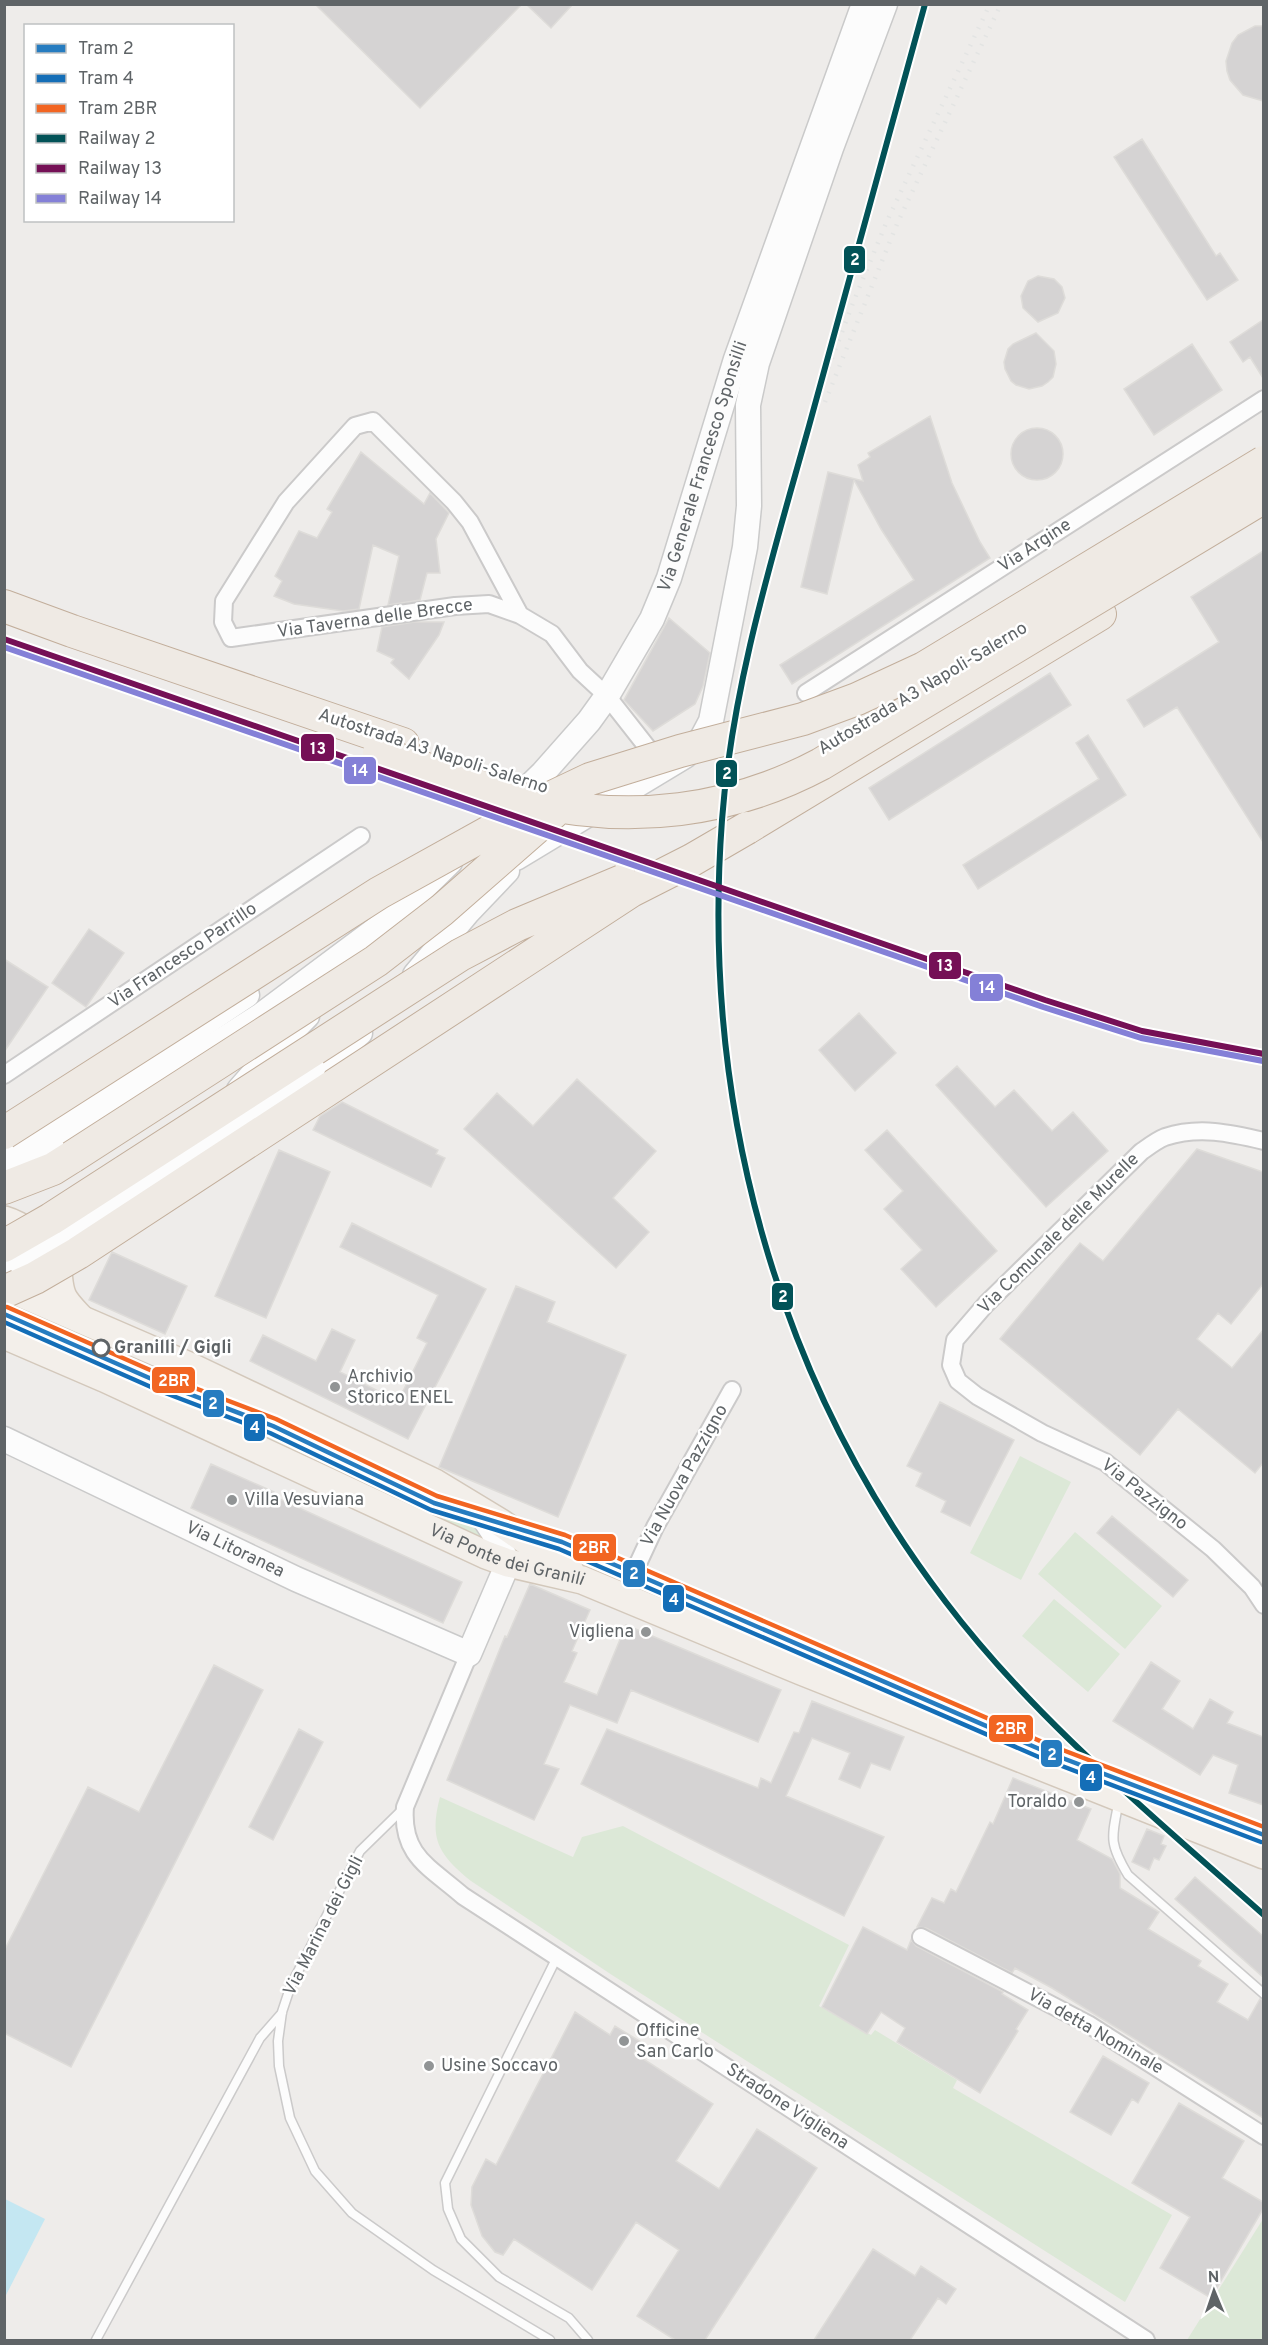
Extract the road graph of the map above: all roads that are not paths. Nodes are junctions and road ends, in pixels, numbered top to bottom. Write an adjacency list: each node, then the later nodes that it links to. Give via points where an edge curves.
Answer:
1 (864, 4): 12 (street, Via Generale Francesco Sponsilli, via 736,359 669,578 652,620)
2 (885, 4): 14 (street, Via Generale Francesco Sponsilli, via 757,363 748,405 749,506 745,547 711,721 685,756)
3 (1263, 399): 11 (street, Via Argine)
4 (1263, 462): 14 (highway, bridge, via 924,668 804,719)
5 (1263, 482): 13 (highway, Autostrada A3 Napoli-Salerno, via 888,713 791,766 742,782 657,797 572,794)
6 (1263, 497): 13 (highway, Autostrada A3 Napoli-Salerno, bridge, via 822,764 795,778 728,801 649,813 562,807 513,796)
7 (1263, 515): 15 (highway)
8 (4, 606): 13 (highway, Autostrada A3 Napoli-Salerno)
9 (520, 615): 9 (street, Via Taverna delle Brecce, via 470,522 373,421 355,426 286,502 224,601 223,622 231,638 455,606 489,604); 12 (street, via 552,634 580,671)
10 (4, 623): 13 (highway, Autostrada A3 Napoli-Salerno)
11 (806, 693)
12 (607, 696): 14 (street); 18 (street, Via Generale Francesco Sponsilli, via 543,773)
13 (391, 748)
14 (654, 766): 17 (street, Via Generale Francesco Sponsilli); 20 (highway, bridge, via 590,779 405,877); 24 (highway, bridge, via 564,805 442,910 375,961 72,1157)
15 (747, 828): 27 (highway, bridge, via 517,925 460,955 51,1219); 28 (highway, bridge, via 631,891 78,1253)
16 (362, 836): 19 (street, Via Francesco Parrillo)
17 (526, 852): 26 (street, via 483,878 356,971 273,1051 195,1142 76,1226); 27 (street, bridge, via 355,1039 116,1203)
18 (443, 868): 22 (street, via 31,1140); 23 (street, via 399,912 260,1016)
19 (4, 1075)
20 (4, 1133)
21 (1263, 1141): 31 (street, Via Comunale delle Murelle, via 1224,1131 1195,1131 1164,1137 1141,1152 986,1304 956,1340)
22 (4, 1154)
23 (4, 1174)
24 (4, 1188)
25 (4, 1220): 26 (main road, via 19,1224)
26 (55, 1259): 29 (main road, via 58,1285)
27 (10, 1260): 28 (street)
28 (9, 1288): 29 (main road, Via Ponte dei Granili)
29 (81, 1319): 34 (main road, Via Ponte dei Granili, via 191,1367 435,1484)
30 (5, 1335): 35 (main road, Via Ponte dei Granili)
31 (951, 1365): 38 (street, Via Pazzigno, via 958,1381 977,1396 1042,1433 1105,1462 1213,1549 1252,1587)
32 (732, 1390): 37 (street, Via Nuova Pazzigno, via 655,1527)
33 (4, 1439): 39 (street, Via Litoranea, via 296,1579)
34 (478, 1509): 35 (street); 36 (main road, Via Ponte dei Granili)
35 (508, 1563): 36 (main road, Via Ponte dei Granili); 39 (street, Via Marina dei Gigli)
36 (580, 1578): 37 (main road)
37 (623, 1596): 40 (main road)
38 (1263, 1605)
39 (469, 1654): 41 (street, Via Marina dei Gigli)
40 (1122, 1800): 42 (main road); 45 (lane, via 1112,1835 1115,1854 1128,1875)
41 (405, 1807): 44 (street, Stradone Vigliena, via 406,1839 414,1853 463,1896); 46 (lane, Via Marina dei Gigli, via 360,1851 291,1984)
42 (1263, 1855)
43 (921, 1937): 47 (street, Via detta Nominale, via 1088,2024)
44 (557, 1957): 50 (lane, via 445,2183 448,2210 461,2239 499,2277 569,2318); 51 (street, Stradone Vigliena)
45 (1263, 1994)
46 (282, 2012): 48 (lane, via 260,2038); 49 (lane, Via Marina dei Gigli, via 279,2066 290,2118 315,2170 352,2213 433,2270)
47 (1263, 2136)
48 (96, 2340)
49 (550, 2340)
50 (588, 2340)
51 (1146, 2340)

